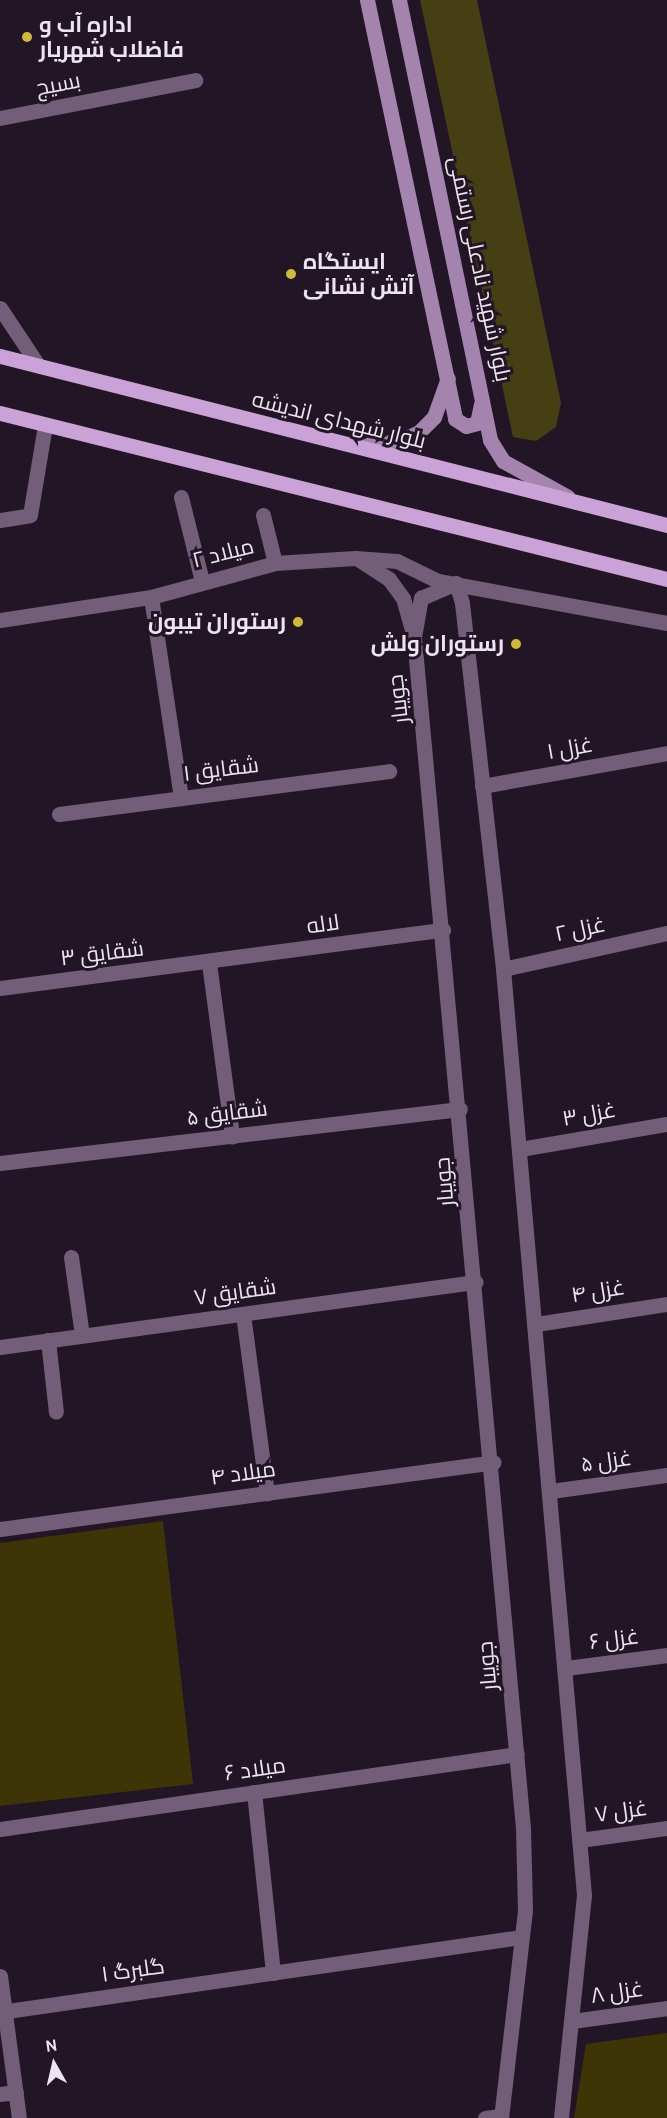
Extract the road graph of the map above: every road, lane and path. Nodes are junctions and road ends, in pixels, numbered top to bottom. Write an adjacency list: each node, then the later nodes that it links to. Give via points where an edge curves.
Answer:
1 (367, 0): 8 (main road)
2 (399, 0): 9 (main road, بلوار شهید نادعلی رستمی)
3 (195, 80): 4 (street, بسیج)
4 (0, 118)
5 (0, 308): 7 (street)
6 (0, 356): 7 (main road, بلوار شهدای اندیشه)
7 (38, 365): 12 (main road, بلوار شهدای اندیشه)
8 (448, 378): 9 (main road, via 455,419 466,426 477,423); 12 (main road, via 434,417 419,432 399,441)
9 (483, 389): 14 (main road, بلوار شهید نادعلی رستمی, via 490,440 503,461)
10 (0, 412): 11 (main road)
11 (45, 425): 16 (street, via 30,515); 20 (main road)
12 (346, 446): 14 (main road, بلوار شهدای اندیشه)
13 (181, 497): 21 (street)
14 (579, 503): 17 (main road, بلوار شهدای اندیشه)
15 (263, 515): 19 (street)
16 (0, 520)
17 (667, 525)
18 (355, 558): 19 (street, میلاد ۲); 22 (street, میلاد ۲, via 397,561 438,580); 26 (street, via 389,579 403,598)
19 (275, 563): 21 (street, میلاد ۲)
20 (667, 579)
21 (201, 581): 23 (street, میلاد ۲)
22 (456, 583): 25 (street, میلاد ۲); 26 (street, جویبار, via 421,598); 29 (street, via 462,603)
23 (151, 597): 24 (street, میلاد ۲); 30 (street)
24 (0, 620)
25 (667, 623)
26 (414, 637): 32 (street, جویبار)
27 (667, 753): 29 (street, غزل ۱)
28 (389, 771): 30 (street, شقایق ۱)
29 (482, 786): 35 (street)
30 (181, 797): 31 (street, شقایق ۱)
31 (59, 814)
32 (443, 930): 34 (street, لاله); 37 (street, جویبار)
33 (667, 933): 35 (street, غزل ۲)
34 (209, 963): 36 (street, شقایق ۳); 39 (street)
35 (502, 969): 40 (street)
36 (0, 988)
37 (460, 1109): 39 (street, شقایق ۵); 43 (street, جویبار)
38 (667, 1124): 40 (street, غزل ۳)
39 (232, 1136): 41 (street, شقایق ۵)
40 (520, 1149): 46 (street)
41 (0, 1163)
42 (71, 1257): 47 (street)
43 (476, 1282): 45 (street, شقایق ۷); 51 (street, جویبار)
44 (667, 1304): 46 (street, غزل ۴)
45 (243, 1314): 47 (street, شقایق ۷); 54 (street)
46 (536, 1324): 53 (street)
47 (82, 1335): 48 (street, شقایق ۷)
48 (48, 1340): 49 (street, شقایق ۷); 50 (street)
49 (0, 1347)
50 (56, 1412)
51 (493, 1462): 54 (street, میلاد ۴); 58 (street, جویبار)
52 (667, 1475): 53 (street, غزل ۵)
53 (551, 1491): 57 (street)
54 (267, 1493): 55 (street, میلاد ۴)
55 (0, 1529)
56 (667, 1655): 57 (street, غزل ۶)
57 (566, 1668): 62 (street)
58 (517, 1754): 59 (street, میلاد ۶); 63 (street, جویبار, via 524,1851)
59 (254, 1792): 61 (street, میلاد ۶); 64 (street)
60 (667, 1828): 62 (street, غزل ۷)
61 (0, 1829)
62 (580, 1840): 68 (street, via 584,1895)
63 (521, 1937): 64 (street, گلبرگ ۱); 71 (street, جویبار)
64 (273, 1973): 67 (street, گلبرگ ۱)
65 (0, 1976): 67 (street)
66 (667, 2008): 68 (street, غزل ۸)
67 (2, 2012): 69 (street)
68 (572, 2021): 74 (street)
69 (16, 2092): 70 (street); 72 (street)
70 (0, 2094)
71 (501, 2117): 73 (street)
72 (19, 2118)
73 (485, 2118)
74 (561, 2118)

